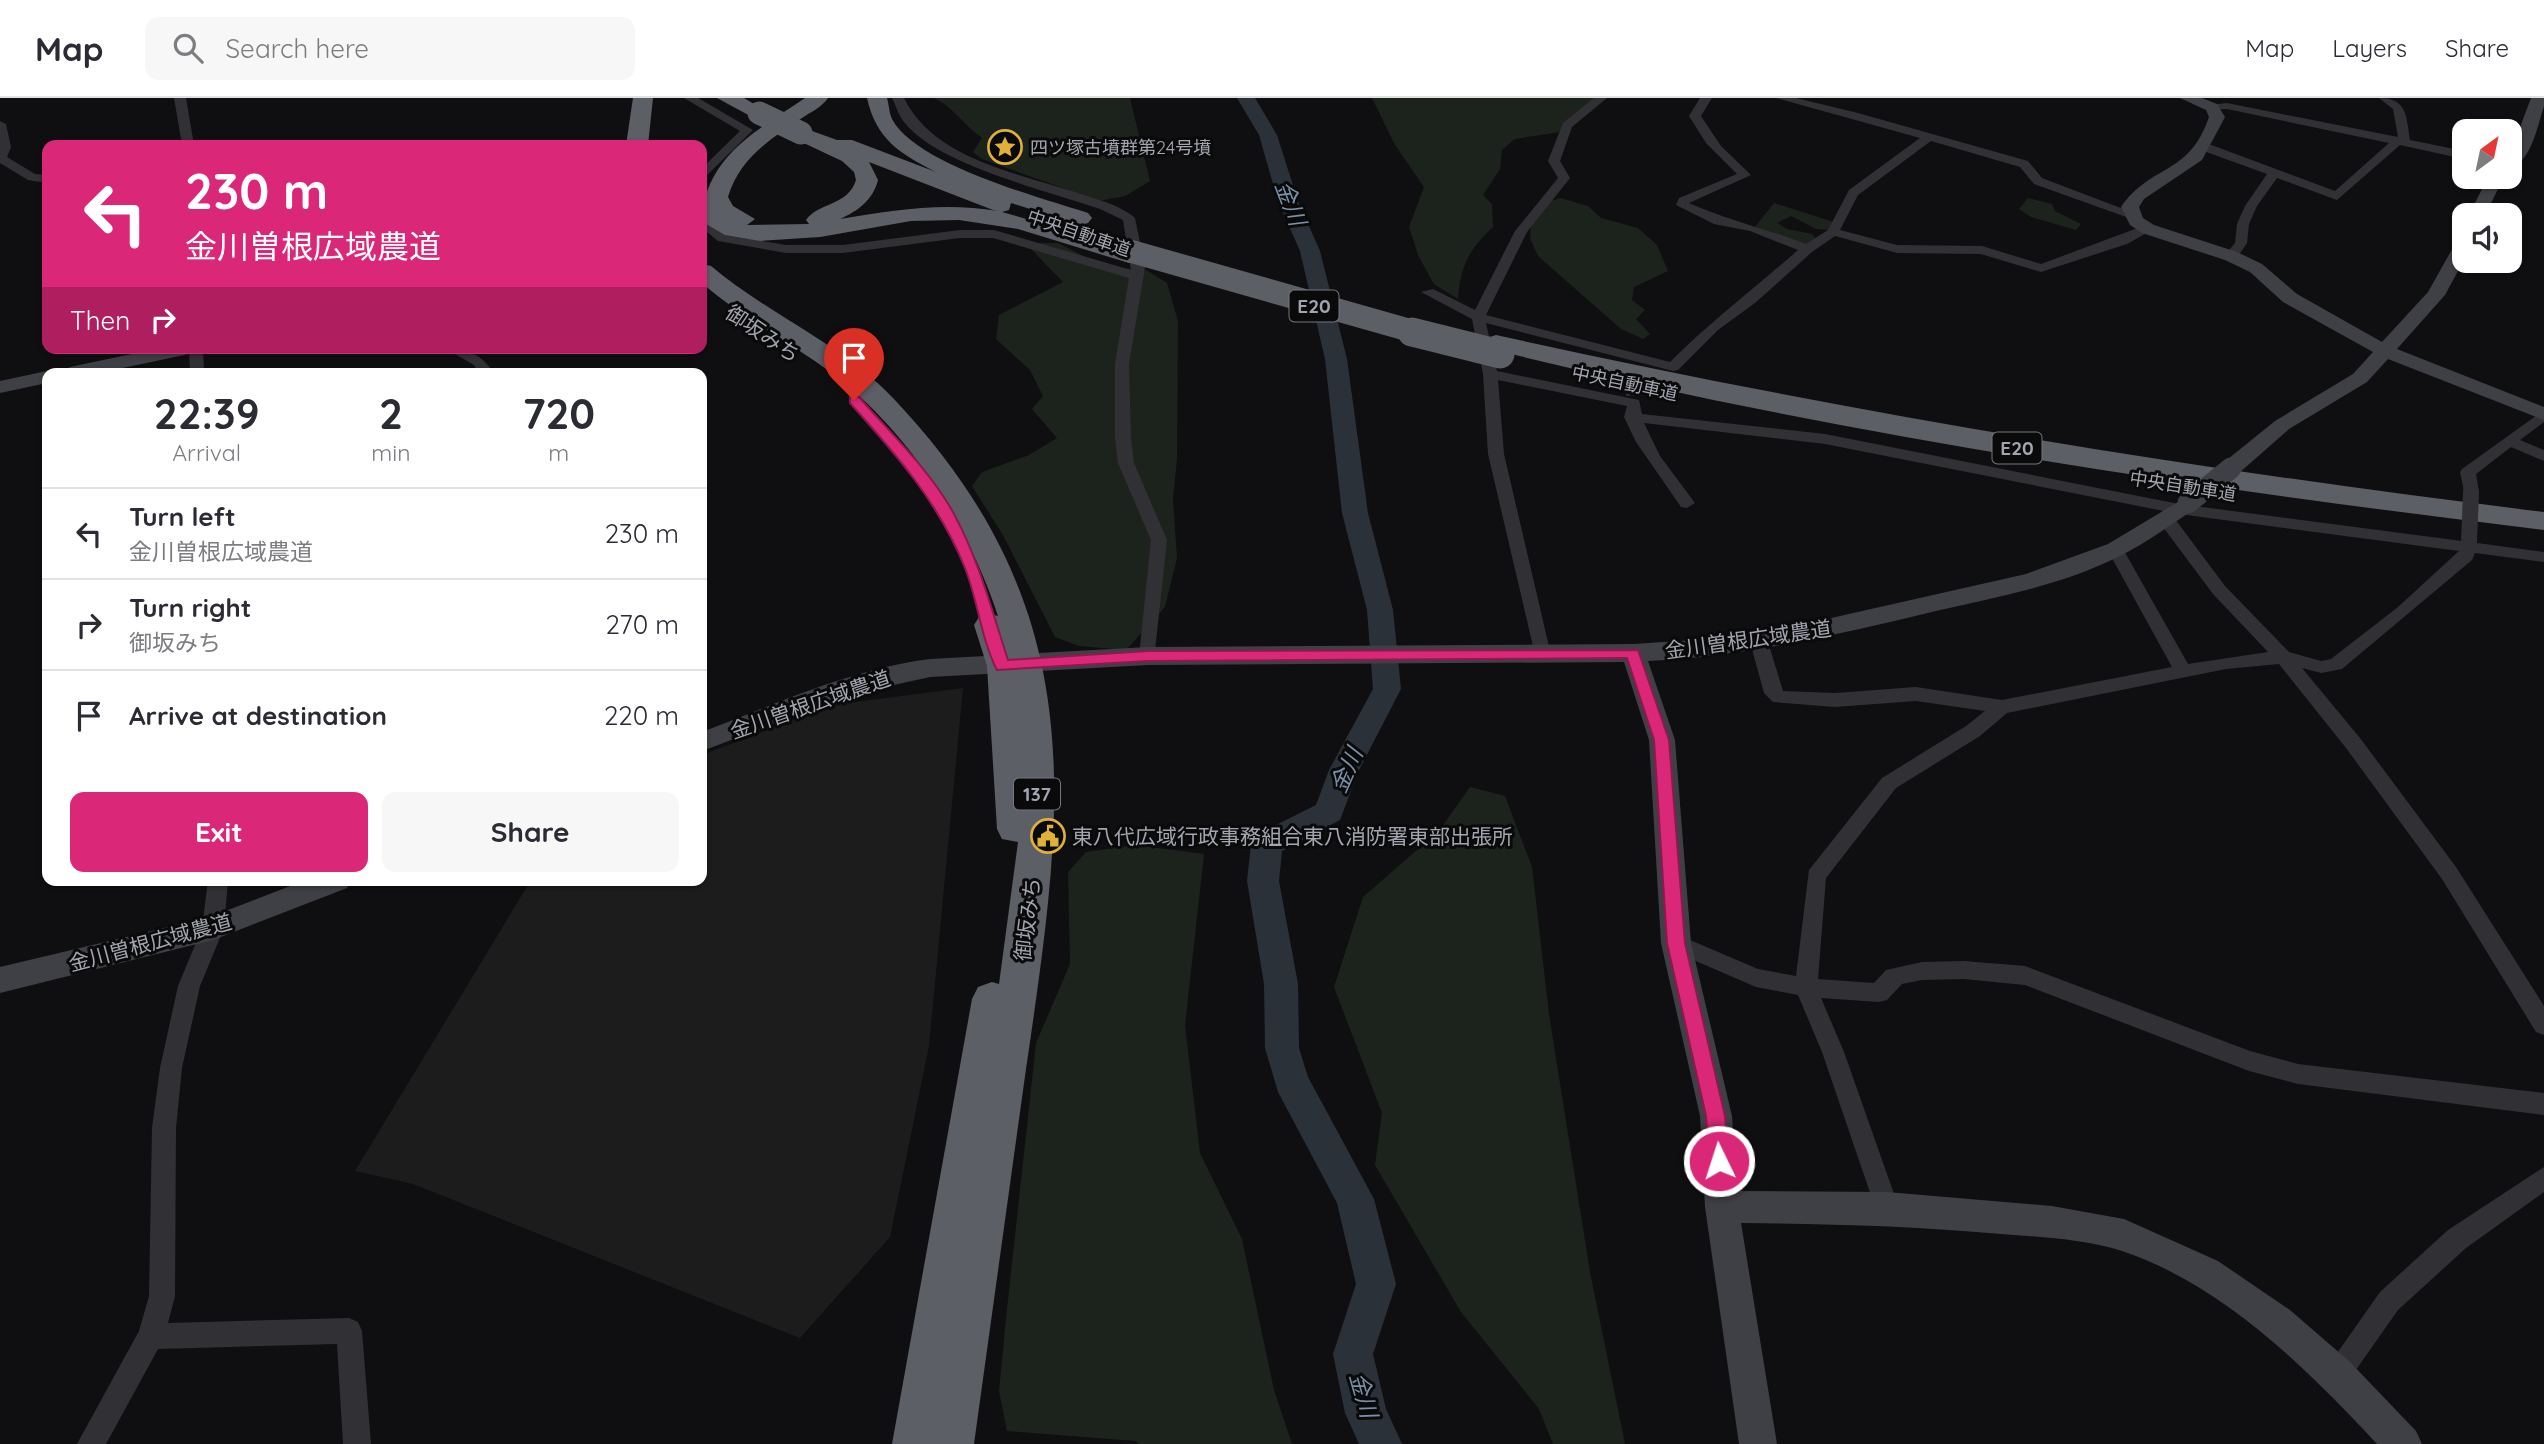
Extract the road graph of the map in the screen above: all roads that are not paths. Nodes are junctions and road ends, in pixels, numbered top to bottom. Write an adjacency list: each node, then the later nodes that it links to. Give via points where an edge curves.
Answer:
1 (180, 98): 22 (street)
2 (629, 98): 23 (highway)
3 (643, 98): 24 (highway)
4 (691, 98): 29 (street, via 747,130)
5 (727, 98): 17 (highway)
6 (741, 98): 17 (highway)
7 (806, 98): 32 (highway, via 732,151)
8 (818, 98): 20 (highway, via 753,144 727,170 717,197 724,210 756,224 779,226 823,218 859,200 866,190 866,174 858,162)
9 (877, 98): 39 (highway, via 888,131 914,154 1110,229)
10 (898, 98): 39 (street, via 906,120 947,150 1129,218)
11 (1601, 98): 45 (street, via 1567,125 1554,161 1564,178 1521,231)
12 (1706, 98): 38 (street, via 1695,116 1699,126 1745,175 1682,205)
13 (1783, 98): 21 (street)
14 (2188, 98): 18 (street)
15 (2385, 98): 25 (street, via 2398,108)
16 (2539, 98): 26 (street)
17 (765, 106): 20 (highway, bridge)
18 (2212, 107): 25 (street, via 2227,106); 27 (street, via 2217,117)
19 (0, 124): 31 (street, via 5,147 0,158)
20 (806, 127): 39 (highway, 中央自動車道 / E20)
21 (1930, 136): 34 (street, via 2024,164 2038,181); 37 (street, via 1853,193)
22 (187, 140)
23 (623, 140)
24 (638, 140)
25 (2401, 142): 28 (street); 30 (street, via 2337,196)
26 (2522, 145)
27 (2202, 146): 30 (street); 34 (street, via 2196,158 2137,195 2130,207)
28 (2452, 153)
29 (707, 170)
30 (2274, 173): 40 (street, via 2258,194 2240,232 2241,243)
31 (42, 178)
32 (707, 180)
33 (707, 212): 39 (highway, via 710,218 751,233 806,232 921,212 960,213 1005,219)
34 (2133, 215): 36 (street)
35 (707, 226): 39 (street, via 723,238 786,248 843,249 994,234)
36 (2148, 229): 37 (street, via 2041,268 1982,250 1897,249); 40 (street)
37 (1833, 232): 38 (street)
38 (1807, 249): 45 (street, via 1713,327 1673,367 1634,362)
39 (1128, 252): 49 (highway, 中央自動車道 / E20, bridge); 49 (highway, 中央自動車道 / E20, via 1333,301); 69 (street, via 1123,438 1126,463 1159,540)
40 (2231, 256): 46 (street, via 2256,268 2315,314)
41 (2452, 266): 46 (street, 金川曽根広域農道, via 2436,295)
42 (707, 276): 71 (highway, 御坂みち / 137, via 734,300 880,401 930,460 998,568)
43 (1428, 292): 45 (street)
44 (707, 293): 71 (highway, 御坂みち / 137, via 843,390 908,460 947,513)
45 (1478, 317): 49 (street)
46 (2386, 352): 55 (street); 60 (street, 金川曽根広域農道, bridge, via 2360,378 2283,425)
47 (160, 354): 50 (street)
48 (464, 354): 51 (street)
49 (1495, 357): 54 (street); 61 (highway, 中央自動車道 / E20, via 2182,475); 62 (highway, 中央自動車道 / E20, via 1834,428 2186,488); 68 (street, via 1496,454)
50 (94, 368)
51 (483, 368)
52 (42, 378): 53 (street)
53 (0, 387)
54 (1633, 405): 59 (street, via 1661,471); 60 (street)
55 (2544, 415): 56 (street)
56 (2512, 442): 57 (street); 58 (street, via 2468,472)
57 (2544, 456)
58 (2471, 492): 63 (street, bridge)
59 (1687, 503)
60 (2178, 510): 63 (street); 64 (street, 金川曽根広域農道); 70 (street, via 2218,590)
61 (2544, 521)
62 (2544, 534)
63 (2469, 546): 65 (street); 70 (street, via 2466,556 2336,665 2321,667)
64 (2115, 549): 66 (street, 金川曽根広域農道, via 2053,575); 72 (street)
65 (2544, 557)
66 (1759, 642): 67 (street, 金川曽根広域農道); 73 (street, via 1773,693 1779,697 1835,700 1916,694)
67 (1633, 653): 68 (street, 金川曽根広域農道); 78 (street, via 1661,740)
68 (1542, 655): 69 (street, 金川曽根広域農道)
69 (1148, 656): 71 (street, 金川曽根広域農道)
70 (2283, 657): 72 (street); 81 (street, via 2449,873)
71 (1015, 666): 74 (street, 金川曽根広域農道, via 901,672); 90 (highway, 御坂みち / 137, via 1016,818 1007,906); 91 (highway, 御坂みち / 137, via 1038,771 1032,891)
72 (2183, 671): 73 (street)
73 (2002, 707): 80 (street, via 1973,731 1889,783 1816,876)
74 (707, 740)
75 (217, 886): 77 (street)
76 (322, 886): 77 (street, 金川曽根広域農道)
77 (213, 928): 79 (street, 金川曽根広域農道); 86 (street, via 189,986 171,1068 164,1128 162,1296)
78 (1676, 943): 80 (street, via 1756,978); 84 (street, via 1716,1116)
79 (0, 980)
80 (1806, 987): 82 (street, via 1879,993 1894,978 1912,972 2011,971 2249,1061 2298,1074); 85 (street)
81 (2544, 1025)
82 (2544, 1104)
83 (2544, 1178): 87 (street, via 2457,1239 2389,1301)
84 (1723, 1207): 85 (street); 92 (street)
85 (1888, 1208): 87 (street, via 2052,1222 2124,1235 2206,1273 2278,1322)
86 (151, 1336): 88 (street); 89 (street, via 349,1331)
87 (2337, 1376): 93 (street)
88 (91, 1444)
89 (357, 1444)
90 (917, 1444)
91 (949, 1444)
92 (1758, 1444)
93 (2403, 1444)

